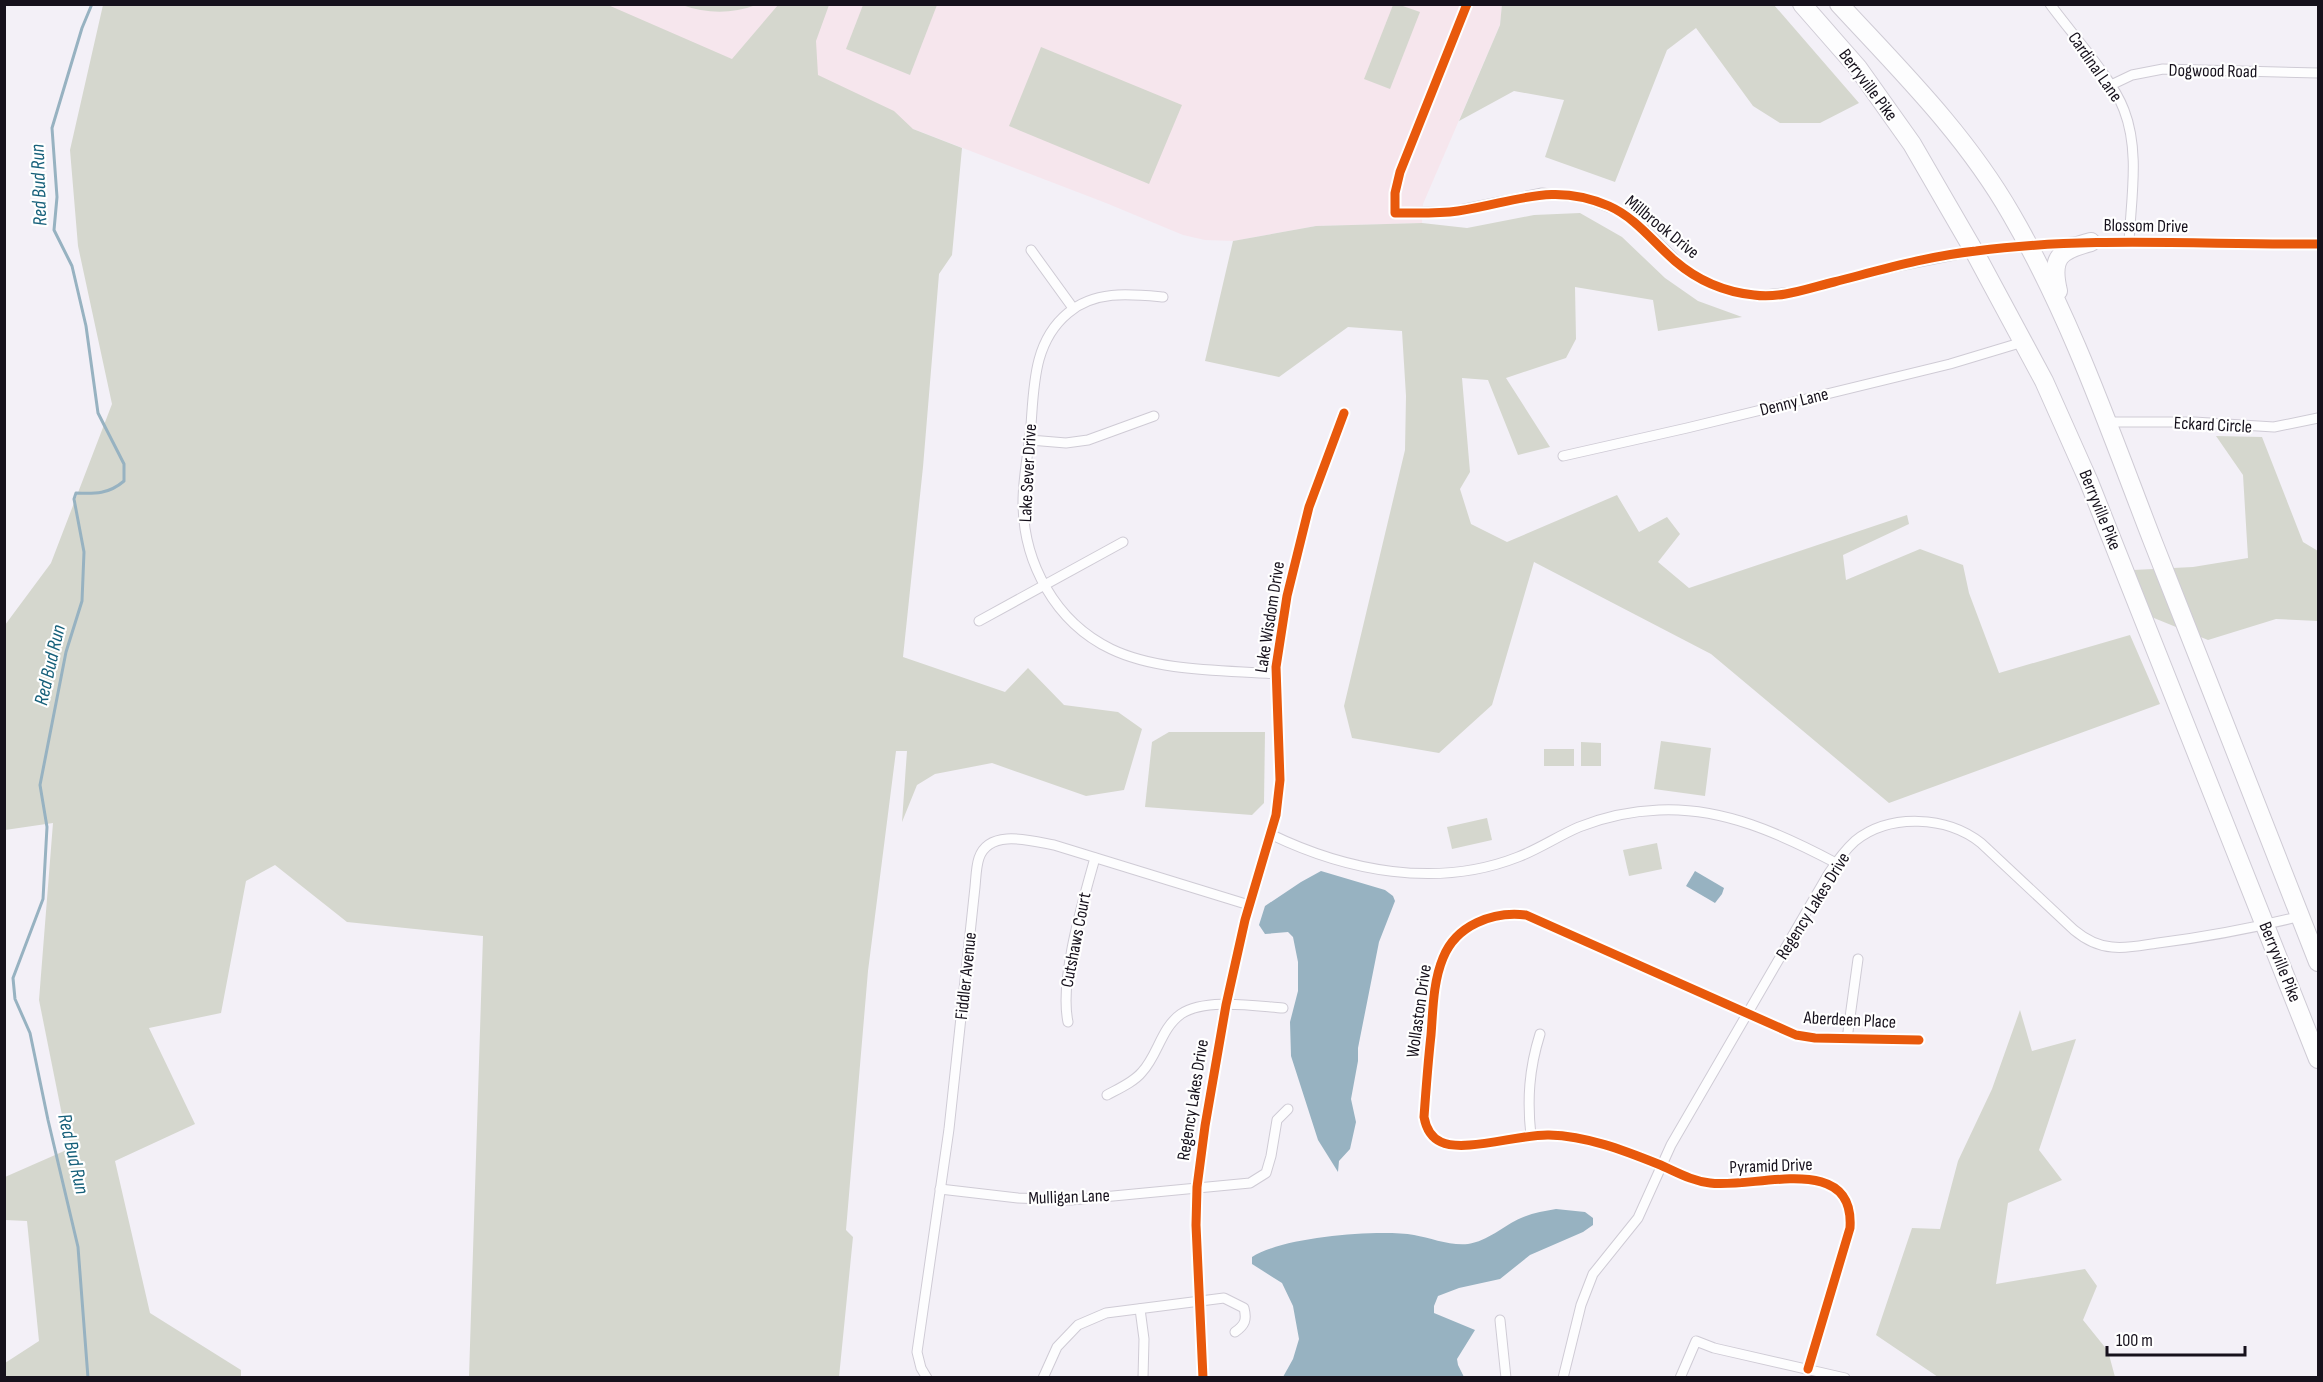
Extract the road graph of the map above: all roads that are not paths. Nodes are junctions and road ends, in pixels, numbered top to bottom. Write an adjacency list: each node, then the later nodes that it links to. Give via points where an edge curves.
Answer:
1 (1467, 4): 12 (street, Millbrook Drive, via 1400,172 1395,213 1455,211 1542,193 1585,198 1623,213 1674,261 1697,276 1731,291 1756,296 1792,292)
2 (1802, 4): 12 (highway, Berryville Pike, via 1883,100)
3 (1839, 4): 10 (highway, Berryville Pike, via 1960,138 2011,213)
4 (2050, 4): 6 (street, Cardinal Lane)
5 (2319, 73): 6 (street, Dogwood Road, via 2163,69 2132,75)
6 (2110, 85): 8 (street, Cardinal Lane, via 2124,109 2133,156)
7 (2091, 242): 8 (street, Blossom Drive); 10 (street, Blossom Drive); 15 (highway, via 2068,249 2055,266 2057,289)
8 (2129, 242): 9 (street, Blossom Drive)
9 (2319, 244)
10 (2028, 246): 12 (street, Blossom Drive); 15 (highway, Berryville Pike)
11 (1031, 250): 14 (street)
12 (1974, 251): 16 (highway, Berryville Pike)
13 (1163, 297): 14 (street, Lake Sever Drive, via 1109,295)
14 (1073, 308): 21 (street, Lake Sever Drive, via 1056,324 1041,349)
15 (2070, 333): 20 (highway, Berryville Pike)
16 (2023, 342): 22 (street, Denny Lane, via 1950,364); 32 (highway, Berryville Pike, via 2049,390 2089,482)
17 (1344, 413): 26 (street, Lake Wisdom Drive, via 1299,541)
18 (1154, 416): 21 (street, via 1088,440)
19 (2319, 418): 20 (street, Eckard Circle, via 2274,427)
20 (2106, 422): 31 (highway, Berryville Pike)
21 (1030, 440): 24 (street, Lake Sever Drive, via 1024,524 1030,555)
22 (1563, 456)
23 (1123, 542): 24 (street)
24 (1044, 585): 25 (street); 26 (street, Lake Sever Drive, via 1083,631 1126,656 1175,666)
25 (979, 621)
26 (1276, 674): 27 (street, Lake Wisdom Drive, via 1280,780)
27 (1270, 834): 29 (street, via 1325,855 1389,871 1427,874 1471,870 1517,857 1579,827 1621,815 1660,810 1703,812 1736,819 1791,840); 30 (street, Regency Lakes Drive)
28 (1095, 858): 30 (street, Fiddler Avenue); 38 (street, Cutshaws Court, via 1066,986); 48 (street, Fiddler Avenue, via 1054,845 1013,839 994,842 979,857)
29 (1836, 863): 32 (street, Regency Lakes Drive, via 1855,841 1876,828 1905,822 1935,823 1972,836 2074,930 2097,944 2129,947); 37 (street, Regency Lakes Drive)
30 (1249, 905): 35 (street, Regency Lakes Drive)
31 (2301, 916): 32 (street, Regency Lakes Drive); 34 (highway, Berryville Pike)
32 (2265, 925): 42 (highway, Berryville Pike)
33 (1858, 959): 40 (street)
34 (2319, 962)
35 (1226, 1005): 36 (street); 43 (street, via 1201,1006 1181,1014 1168,1027 1142,1074); 47 (street, Regency Lakes Drive)
36 (1283, 1008)
37 (1747, 1014): 40 (street, Aberdeen Place, via 1796,1035); 45 (street, Wollaston Drive, via 1526,915 1492,916 1473,924 1449,947 1437,978 1426,1126 1435,1139 1450,1145); 46 (street, Regency Lakes Drive)
38 (1068, 1022)
39 (1540, 1034): 45 (street, via 1528,1087)
40 (1847, 1039): 41 (street, Aberdeen Place)
41 (1919, 1040)
42 (2319, 1059)
43 (1107, 1095)
44 (1288, 1108): 47 (street, Mulligan Lane, via 1277,1120 1266,1173 1250,1183)
45 (1531, 1136): 46 (street, Wollaston Drive, via 1588,1140)
46 (1661, 1165): 53 (street, Pyramid Drive, via 1708,1183 1809,1178 1828,1183 1840,1192 1850,1211 1850,1228); 59 (street, Regency Lakes Drive, via 1638,1218 1602,1260 1586,1289)
47 (1197, 1187): 48 (street, Mulligan Lane, via 1071,1200); 49 (street, Regency Lakes Drive)
48 (940, 1189): 54 (street, Fiddler Avenue, via 917,1352)
49 (1201, 1302): 50 (street); 52 (street, via 1224,1298 1244,1308 1244,1324); 57 (street, Regency Lakes Drive)
50 (1140, 1309): 55 (street, via 1106,1313 1077,1324 1057,1347); 56 (street)
51 (1500, 1320): 58 (street)
52 (1234, 1332)
53 (1808, 1369): 60 (street, via 1696,1341); 61 (street)
54 (927, 1377)
55 (1043, 1377)
56 (1143, 1377)
57 (1203, 1377)
58 (1506, 1377)
59 (1563, 1377)
60 (1680, 1377)
61 (1845, 1377)

